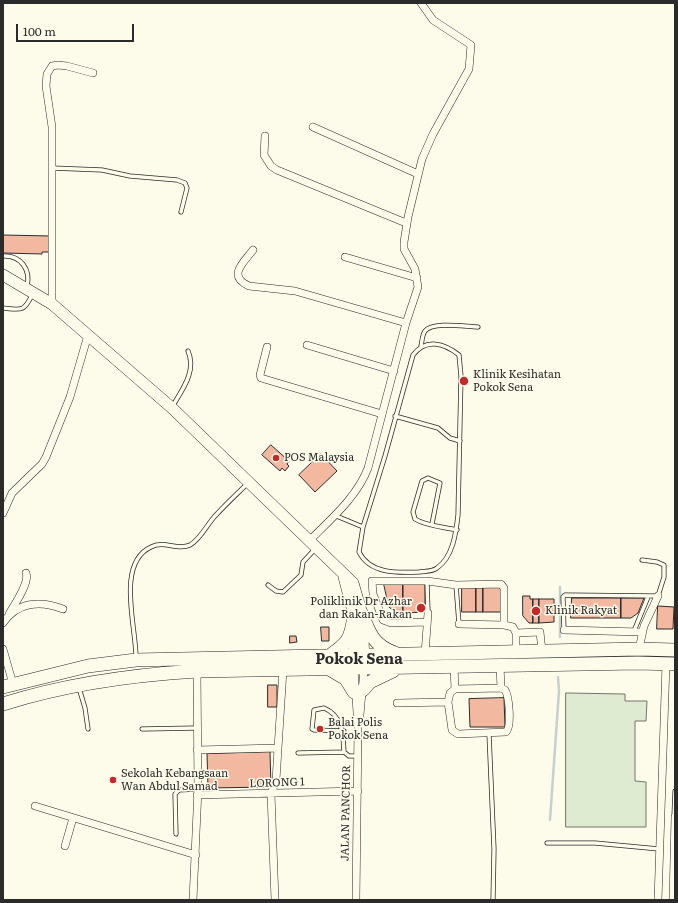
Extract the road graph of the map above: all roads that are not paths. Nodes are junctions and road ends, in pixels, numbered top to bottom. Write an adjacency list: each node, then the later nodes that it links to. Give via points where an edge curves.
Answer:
1 (421, 3): 6 (street, via 433,20 471,45 469,68 428,144)
2 (93, 73): 5 (street, via 58,65 52,66 47,74 46,92 51,116)
3 (313, 127): 6 (street)
4 (265, 136): 8 (street, via 264,155 277,170)
5 (51, 168): 7 (lane, via 102,170 185,183 187,188); 15 (street)
6 (418, 174): 8 (street)
7 (181, 212)
8 (406, 223): 13 (street, via 404,249)
9 (253, 250): 17 (street, via 238,269 238,275 243,283 249,286 295,291)
10 (3, 256): 14 (lane, via 12,256 24,264 29,278)
11 (346, 257): 13 (street)
12 (3, 274): 14 (main road)
13 (417, 278): 17 (street, via 418,287)
14 (29, 292): 15 (main road); 16 (lane, via 27,306 22,309)
15 (52, 304): 19 (main road)
16 (3, 308)
17 (406, 323): 24 (street)
18 (478, 327): 21 (lane, via 430,327 425,332)
19 (88, 335): 25 (main road); 30 (street, via 70,397 46,457 12,493)
20 (307, 345): 24 (street)
21 (421, 346): 27 (lane, via 412,355); 28 (lane, via 447,346 459,355)
22 (267, 347): 26 (street, via 261,378)
23 (188, 351): 25 (lane, via 191,358 190,371)
24 (394, 370): 26 (street)
25 (172, 408): 29 (main road)
26 (382, 414): 31 (street, via 364,478)
27 (396, 416): 28 (lane, via 438,428 450,438); 33 (lane)
28 (460, 441): 34 (lane)
29 (248, 483): 35 (main road); 62 (lane, via 215,516 194,542 182,548 168,545 153,546 137,557 131,576)
30 (3, 513)
31 (334, 515): 33 (lane); 35 (street)
32 (432, 524): 32 (lane, via 415,519 413,512 422,481 428,478 440,483); 34 (lane)
33 (363, 527): 34 (lane, via 359,545 362,558 380,570 398,572 432,571 438,568 449,552)
34 (457, 530)
35 (313, 544): 39 (lane, via 303,562 301,575 283,592 276,592); 45 (main road, via 353,584)
36 (642, 560): 41 (lane, via 664,565 664,577)
37 (26, 573): 46 (street, via 25,585)
38 (427, 582): 40 (street); 44 (lane); 47 (street, via 372,581 377,608 387,623)
39 (268, 585)
40 (456, 585): 49 (lane); 50 (street, via 501,584 504,588)
41 (658, 596): 42 (lane); 52 (street)
42 (648, 597): 51 (lane, via 565,595); 52 (lane)
43 (62, 609): 46 (street, via 47,604 25,604)
44 (428, 613): 47 (street)
45 (358, 614): 59 (highway, via 372,638 383,648); 61 (main road); 63 (highway, via 347,643)
46 (8, 616): 48 (street)
47 (427, 622): 60 (street)
48 (3, 623)
49 (458, 624): 50 (street)
50 (504, 625): 53 (street, via 513,627)
51 (564, 630): 52 (street)
52 (637, 632): 55 (street)
53 (516, 633): 57 (street, via 540,632); 58 (street)
54 (3, 649): 72 (street)
55 (639, 649): 56 (highway); 57 (highway)
56 (675, 650)
57 (542, 651): 58 (highway)
58 (516, 652): 60 (highway)
59 (397, 654): 60 (highway); 61 (highway)
60 (425, 654)
61 (359, 655): 63 (highway); 68 (main road)
62 (136, 660): 63 (highway); 72 (highway, via 88,666)
63 (329, 663): 68 (highway); 69 (highway); 75 (highway)
64 (670, 664): 65 (highway); 99 (street)
65 (500, 666): 66 (highway); 73 (street)
66 (454, 667): 67 (highway); 74 (street)
67 (398, 668): 68 (highway); 75 (highway, via 374,679)
68 (359, 669): 75 (street); 75 (street)
69 (283, 670): 70 (highway); 84 (street)
70 (197, 671): 71 (highway); 79 (street)
71 (78, 685): 78 (highway); 80 (lane)
72 (8, 686)
73 (501, 688): 74 (street); 83 (street, via 508,697 508,730)
74 (455, 689): 76 (street, via 450,693)
75 (358, 691): 88 (street, JALAN PANCHOR)
76 (448, 702): 77 (street); 83 (street, via 450,727 454,733)
77 (397, 703)
78 (3, 704)
79 (197, 728): 81 (lane); 85 (street)
80 (88, 729)
81 (142, 729)
82 (344, 731): 82 (lane, via 328,710 314,710 312,729); 86 (lane)
83 (489, 734): 106 (lane, via 494,849)
84 (278, 748): 85 (street); 92 (street, via 276,780)
85 (197, 750): 91 (street)
86 (344, 752): 87 (lane); 88 (lane, via 349,756)
87 (298, 753)
88 (358, 756): 89 (street, JALAN PANCHOR)
89 (358, 791): 92 (street, LORONG 1); 105 (street, JALAN PANCHOR)
90 (675, 791): 94 (lane)
91 (197, 792): 92 (street, LORONG 1); 96 (lane, via 179,790 175,794); 101 (street)
92 (271, 794): 104 (street)
93 (35, 806): 95 (street)
94 (675, 817): 100 (street)
95 (73, 818): 98 (street); 101 (street)
96 (176, 834)
97 (547, 843): 99 (lane, via 595,843)
98 (65, 846)
99 (659, 849): 107 (street)
100 (674, 853): 102 (street)
101 (196, 855): 103 (street)
102 (674, 886): 108 (street)
103 (193, 900)
104 (275, 900)
105 (356, 900)
106 (493, 900)
107 (658, 900)
108 (673, 900)

